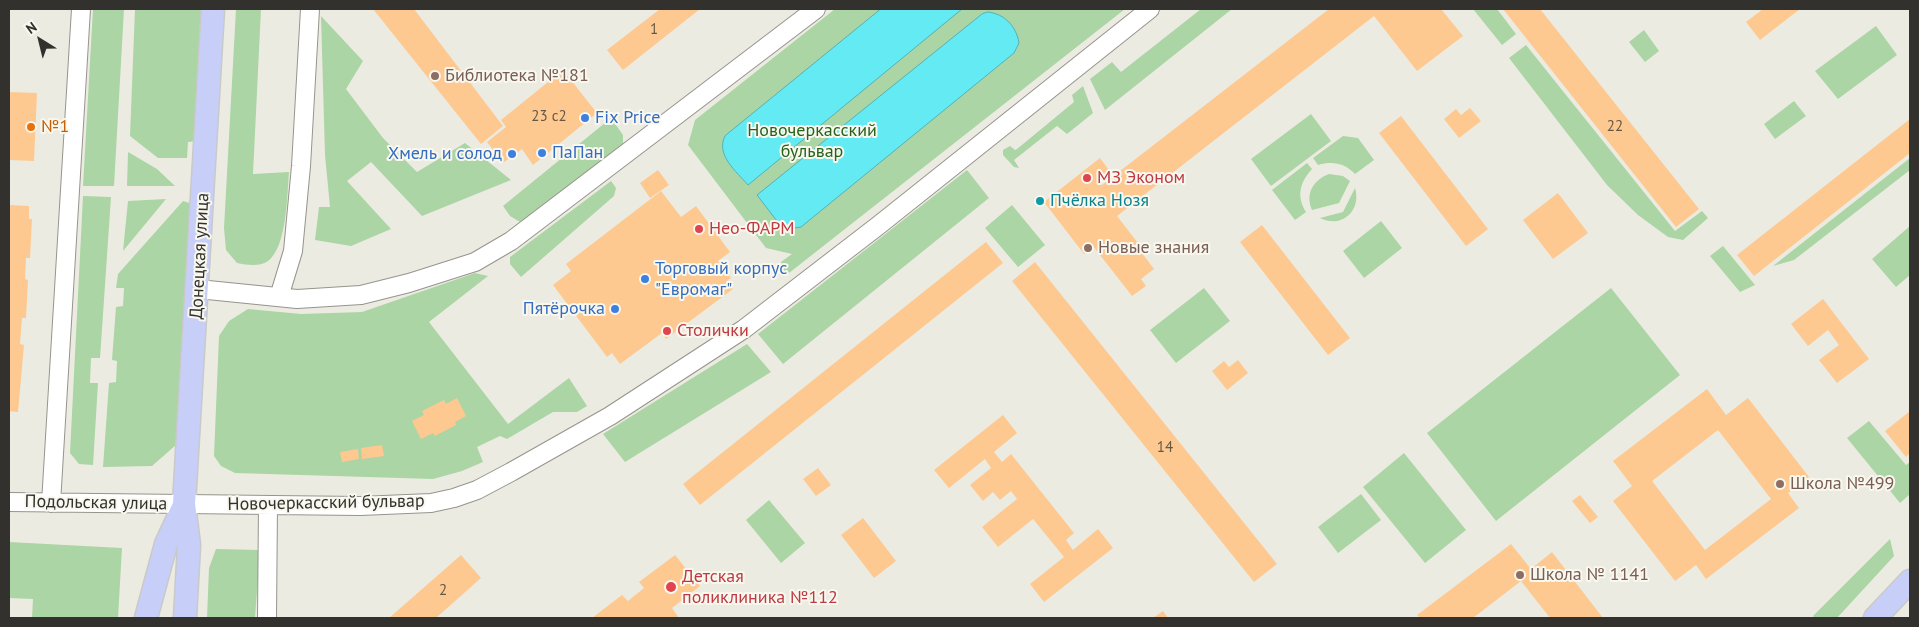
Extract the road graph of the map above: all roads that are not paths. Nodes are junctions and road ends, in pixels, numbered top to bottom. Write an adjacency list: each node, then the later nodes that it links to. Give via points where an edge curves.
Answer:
1 (81, 9): 9 (street)
2 (214, 9): 6 (main road, Донецкая улица)
3 (310, 9): 7 (street, via 293,251)
4 (816, 9): 7 (street, via 487,256 409,283 361,295)
5 (1150, 9): 11 (street, Новочеркасский бульвар, via 781,302 648,392 559,445 485,485 454,498 431,503)
6 (198, 289): 7 (street); 10 (main road, Донецкая улица)
7 (280, 297)
8 (9, 502): 9 (street, Подольская улица)
9 (51, 502): 10 (street, Подольская улица)
10 (184, 504): 11 (street, Новочеркасский бульвар); 13 (main road, Донецкая улица, via 166,544); 14 (main road, Донецкая улица, via 188,545)
11 (268, 505): 15 (street)
12 (1910, 581): 16 (main road)
13 (146, 618)
14 (185, 618)
15 (267, 618)
16 (1875, 618)

